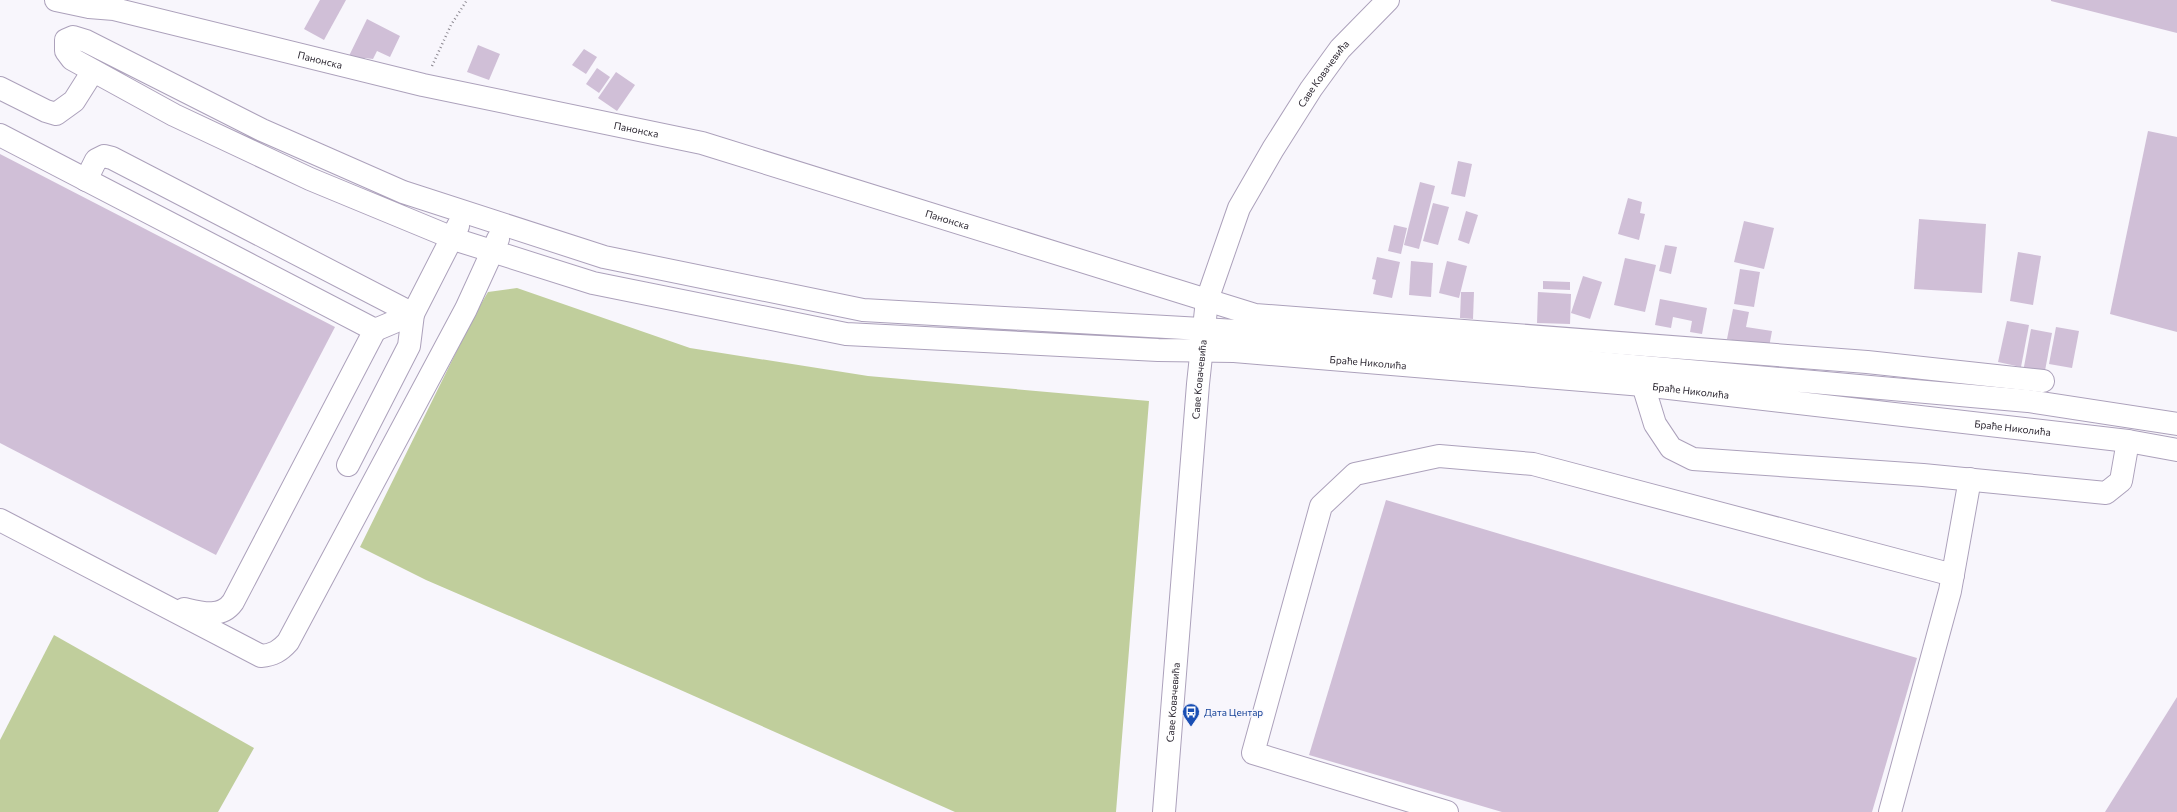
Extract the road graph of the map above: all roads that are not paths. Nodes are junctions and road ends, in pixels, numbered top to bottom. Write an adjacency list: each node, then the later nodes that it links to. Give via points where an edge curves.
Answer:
1 (56, 0): 11 (street, Панонска, via 114,9 423,85 702,143)
2 (1388, 0): 11 (street, Саве Ковачевића, via 1340,49 1273,149 1239,208)
3 (93, 71): 4 (street, via 74,101 56,114); 7 (street, Браће Николића, via 72,59 66,51 66,40 73,37 86,41 262,130 403,192); 9 (street, Браће Николића, via 174,115 310,179)
4 (0, 88)
5 (0, 135): 6 (street)
6 (86, 180): 12 (street, via 96,160 104,156 112,158); 14 (street)
7 (465, 212): 8 (street, Браће Николића); 9 (street)
8 (505, 225): 10 (street); 13 (street, Браће Николића, via 604,257 863,310)
9 (452, 238): 10 (street, Браће Николића); 12 (street)
10 (493, 252): 15 (street, Браће Николића, via 593,283 846,334); 25 (street, via 466,310 288,642 281,650 271,655 260,656)
11 (1207, 300): 13 (street, Саве Ковачевића); 16 (street, Панонска, via 1255,315 1867,362)
12 (413, 314): 14 (street); 21 (street, via 409,346)
13 (1204, 328): 15 (street, Саве Ковачевића); 18 (street, Браће Николића, via 2028,401)
14 (375, 330): 25 (street, via 229,607 210,614)
15 (1202, 352): 17 (street, Браће Николића, via 1234,351); 26 (street, Саве Ковачевића)
16 (2043, 381)
17 (1643, 385): 19 (street, Браће Николића); 22 (street, via 1655,424 1671,448 1693,460 1923,474)
18 (2177, 424)
19 (2128, 441): 20 (street, Браће Николића); 22 (street, via 2121,481 2106,493)
20 (2177, 450)
21 (348, 465)
22 (1970, 480): 24 (street)
23 (0, 520): 25 (street)
24 (1953, 575): 27 (street, via 1533,464 1439,456 1354,474 1321,506 1253,753); 28 (street)
25 (157, 602)
26 (1164, 812)
27 (1447, 812)
28 (1890, 812)

